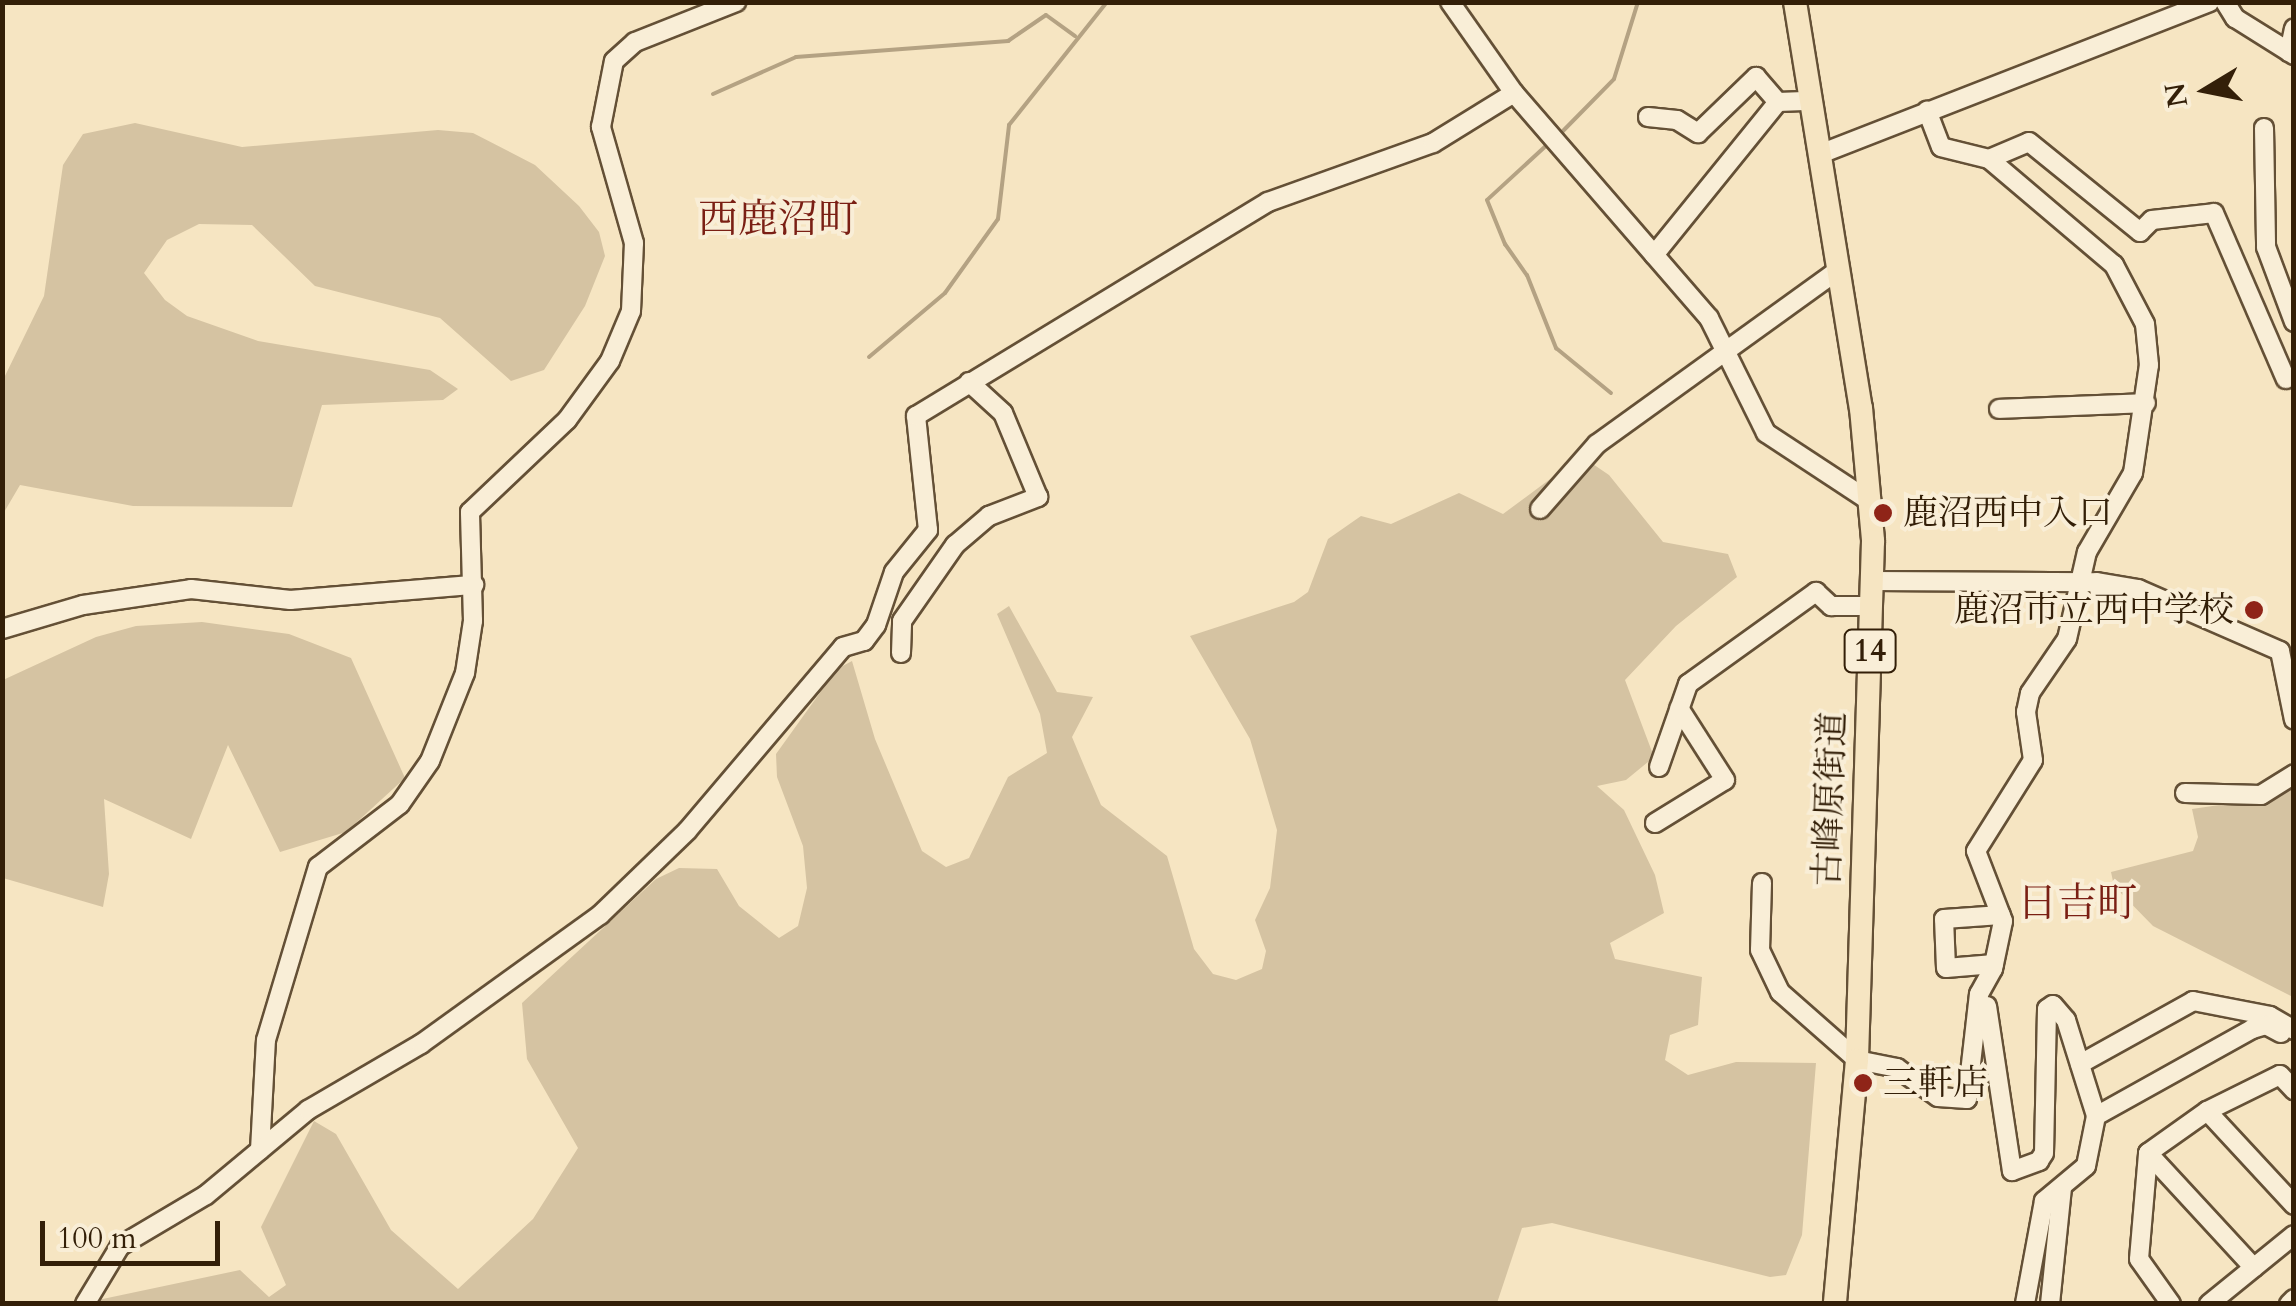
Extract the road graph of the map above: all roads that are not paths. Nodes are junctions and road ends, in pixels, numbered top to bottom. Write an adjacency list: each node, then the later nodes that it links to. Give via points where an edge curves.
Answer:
1 (736, 2): 29 (street, via 635,42 614,61 602,127 634,243 631,311 610,361 568,420 470,512)
2 (1450, 2): 9 (street)
3 (1795, 2): 10 (main road, 古峰原街道 / 14)
4 (2208, 2): 6 (street)
5 (2225, 2): 8 (street, via 2234,18)
6 (2186, 6): 12 (street)
7 (2294, 28): 8 (street)
8 (2291, 53)
9 (1514, 93): 17 (street); 22 (street, via 1433,143 1268,202)
10 (1811, 100): 11 (street); 15 (main road, 古峰原街道 / 14)
11 (1778, 102): 13 (street, via 1756,77 1698,133 1677,120); 17 (street)
12 (1927, 111): 15 (street); 16 (street, via 1942,147)
13 (1648, 118)
14 (2264, 128): 19 (street, via 2266,246)
15 (1820, 154): 18 (main road, 古峰原街道 / 14)
16 (1989, 159): 21 (street, via 2030,142 2140,232 2152,220 2214,213); 23 (street, via 2114,264 2145,324)
17 (1654, 255): 20 (street)
18 (1838, 270): 20 (street); 25 (main road, 古峰原街道 / 14)
19 (2294, 322)
20 (1728, 348): 25 (street, via 1766,432); 26 (street, via 1597,444)
21 (2286, 379)
22 (968, 382): 32 (street, via 1002,413 1038,497 989,516 955,545 902,621); 50 (street, via 916,416 928,530 894,572 864,641 844,647 686,832 600,915 422,1044 308,1110)
23 (2146, 403): 24 (street); 28 (street, via 2133,473 2086,552)
24 (1999, 410)
25 (1871, 502): 27 (main road, 古峰原街道 / 14)
26 (1540, 510)
27 (1873, 581): 28 (street); 30 (main road, 古峰原街道 / 14)
28 (2078, 582): 34 (street, via 2138,589 2280,652); 40 (street, via 2067,639 2030,693 2033,760 1976,850)
29 (474, 585): 31 (street, via 290,600 191,589 83,605); 50 (street, via 465,672 430,761 380,824 318,867 266,1040)
30 (1872, 606): 33 (street, via 1831,606 1816,592 1688,684); 45 (main road, 古峰原街道 / 14)
31 (2, 629)
32 (901, 653)
33 (1679, 708): 35 (street); 38 (street, via 1725,780)
34 (2294, 720)
35 (1658, 767)
36 (2294, 774): 37 (street, via 2261,795)
37 (2185, 793)
38 (1656, 823)
39 (1762, 883): 45 (street, via 1756,914 1766,974)
40 (2001, 915): 41 (street); 41 (street, via 1944,919 1946,968)
41 (1994, 964): 42 (street)
42 (1984, 985): 45 (street, via 1967,1099 1938,1097 1897,1068); 46 (street, via 2012,1170 2040,1162 2044,1152 2047,1009 2053,1005 2066,1020)
43 (2294, 1030): 46 (street, via 2270,1016 2193,1001)
44 (2294, 1040): 49 (street, via 2266,1025 2252,1030)
45 (1857, 1060): 57 (main road, 古峰原街道 / 14)
46 (2080, 1064): 49 (street)
47 (2294, 1090): 48 (street, via 2280,1074)
48 (2208, 1111): 51 (street); 53 (street)
49 (2096, 1116): 52 (street, via 2086,1166)
50 (260, 1150): 56 (street, via 206,1194 120,1246)
51 (2148, 1154): 55 (street); 60 (street, via 2139,1259)
52 (2062, 1188): 58 (street, via 2044,1201); 59 (street)
53 (2294, 1205)
54 (2294, 1235): 55 (street)
55 (2254, 1268): 61 (street)
56 (85, 1304)
57 (1835, 1304)
58 (2026, 1304)
59 (2050, 1304)
60 (2171, 1304)
61 (2209, 1304)

